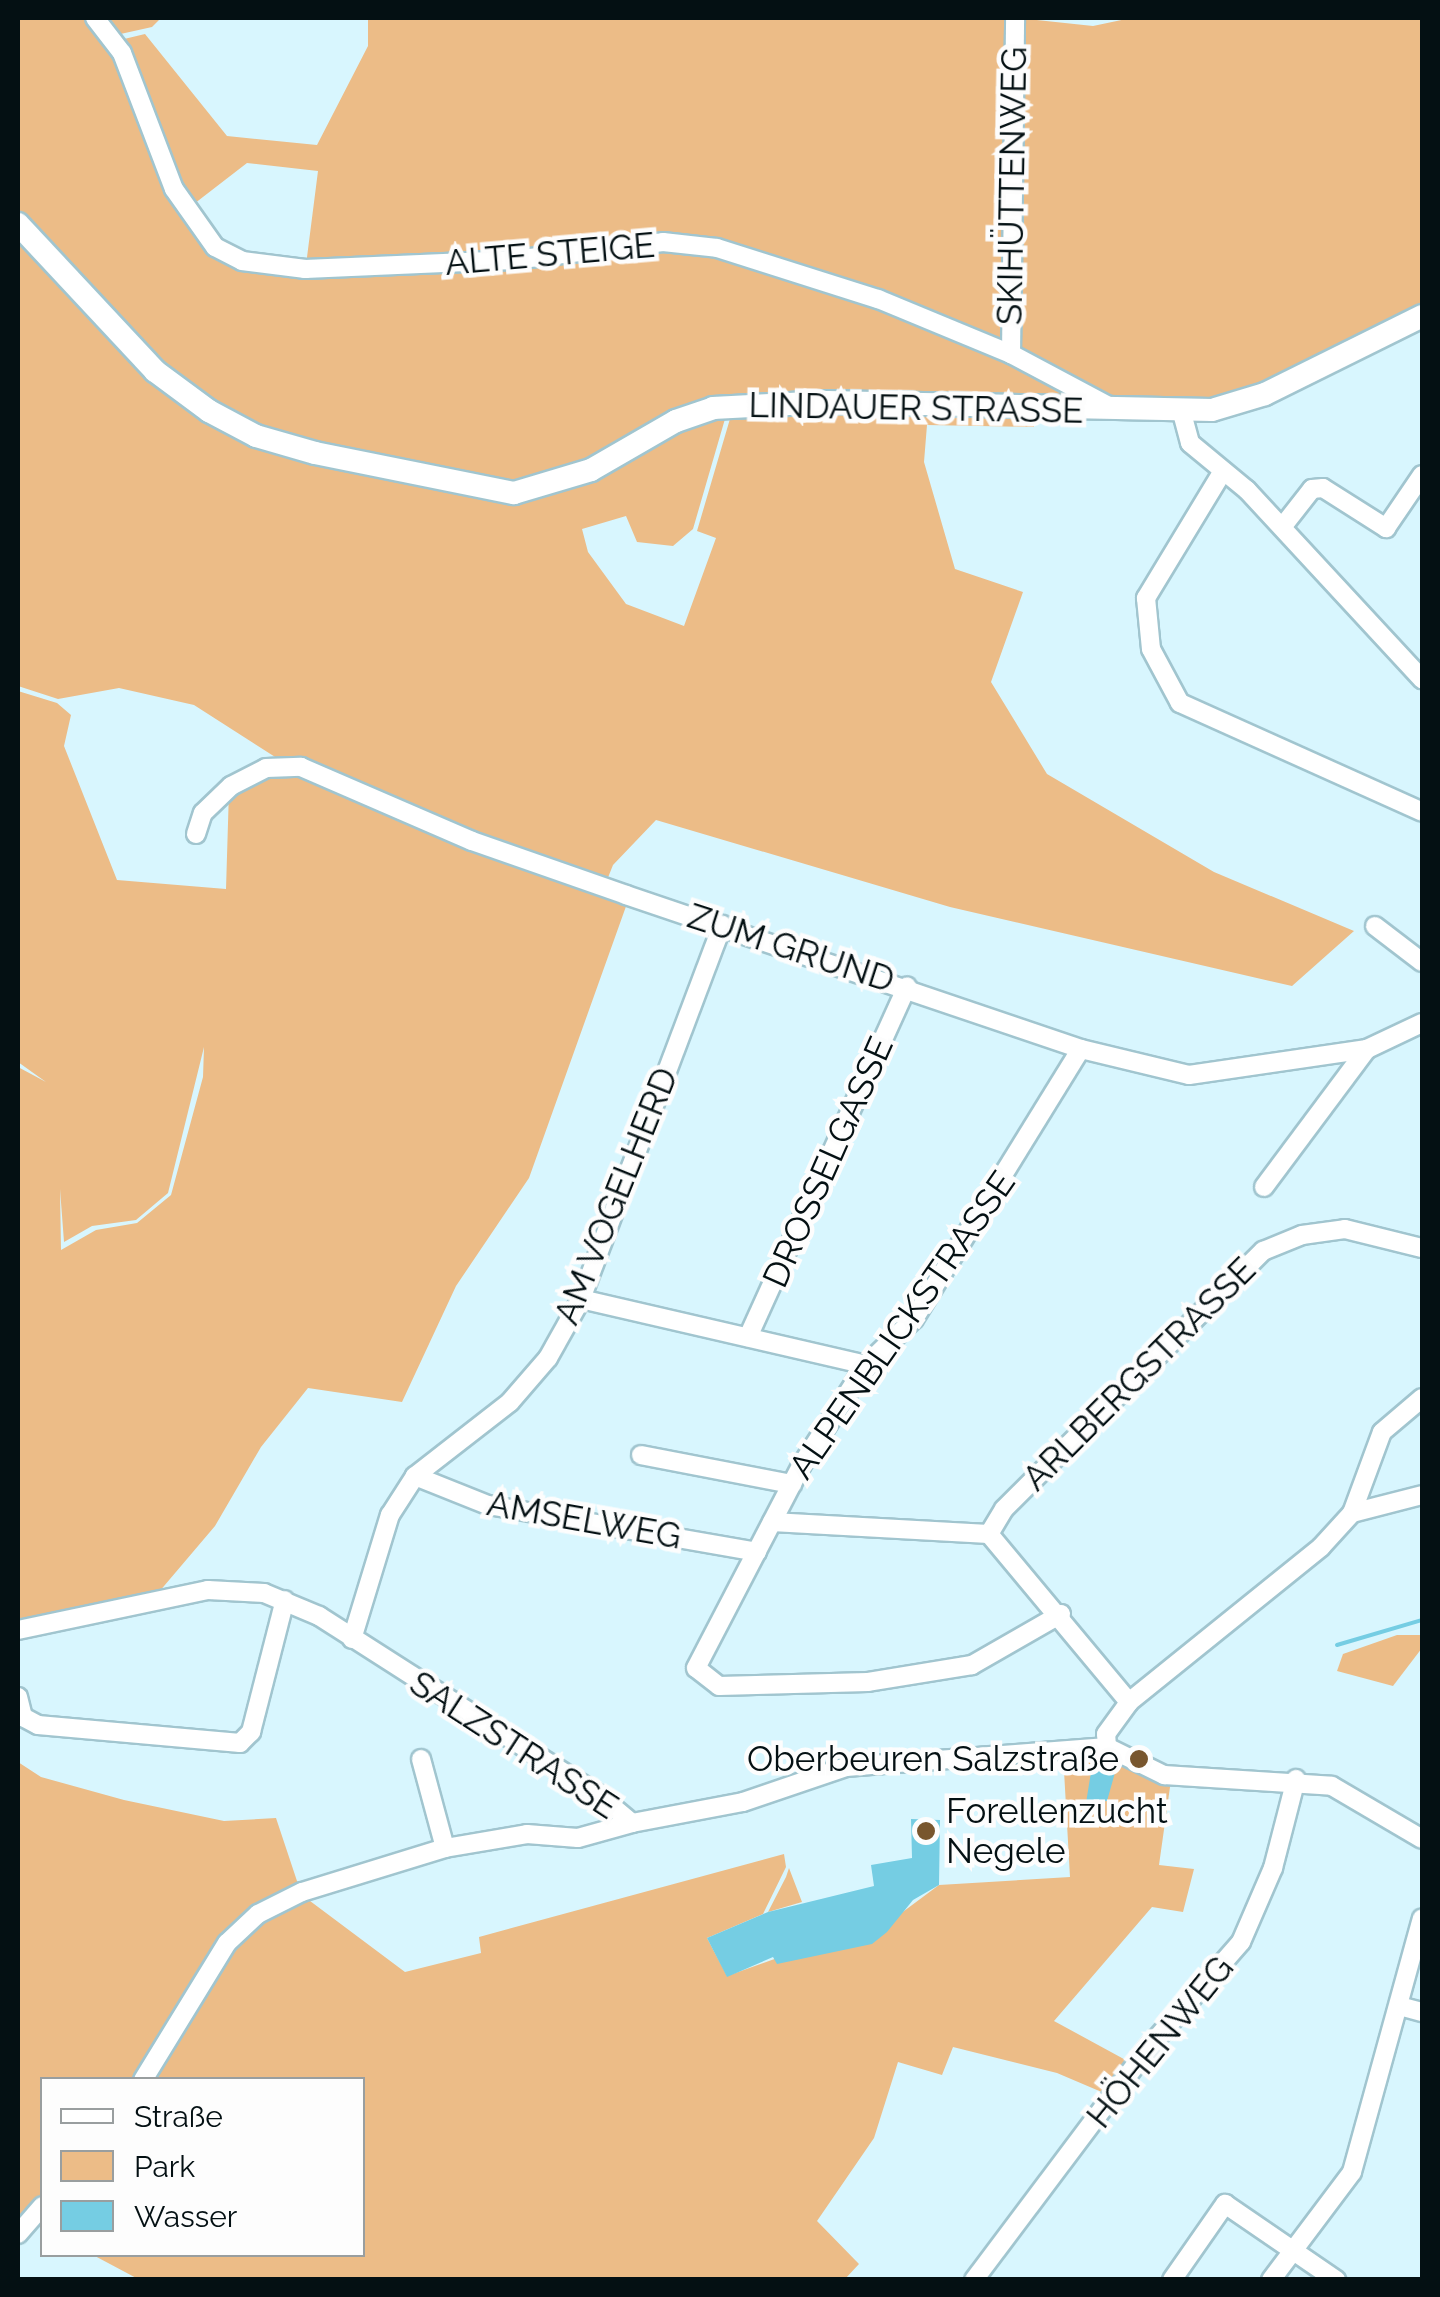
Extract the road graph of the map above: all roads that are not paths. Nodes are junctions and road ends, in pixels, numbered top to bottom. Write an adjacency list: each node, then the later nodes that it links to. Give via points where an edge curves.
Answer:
1 (95, 18): 5 (street, ALTE STEIGE, via 122,53 174,189 215,247 242,262 305,270 512,260 663,242 718,248 878,298)
2 (1015, 18): 5 (street, SKIHÜTTENWEG)
3 (18, 224): 6 (main road, LINDAUER STRASSE, via 155,371 209,411 256,436 466,487 514,493 548,488 676,421 746,404)
4 (1422, 316): 7 (main road, LINDAUER STRASSE, via 1265,394)
5 (1011, 354): 6 (street, ALTE STEIGE)
6 (1118, 410): 7 (main road, LINDAUER STRASSE)
7 (1182, 412): 8 (street, via 1190,443)
8 (1223, 471): 10 (street); 12 (street, via 1146,598 1152,649 1180,702)
9 (1422, 475): 10 (street, via 1386,528 1322,488 1312,489)
10 (1282, 526): 11 (street, via 1366,625)
11 (1422, 678)
12 (1422, 812)
13 (196, 834): 14 (street, ZUM GRUND, via 202,813 231,786 266,768 302,768 472,841)
14 (722, 925): 17 (street, ZUM GRUND); 23 (street, AM VOGELHERD)
15 (1376, 926): 16 (street)
16 (1422, 962)
17 (907, 986): 19 (street, ZUM GRUND); 24 (street, DROSSELGASSE)
18 (1422, 1024): 20 (street, ZUM GRUND)
19 (1082, 1049): 20 (street, ZUM GRUND, via 1189,1074); 25 (street, ALPENBLICKSTRASSE, via 914,1319)
20 (1367, 1049): 21 (street)
21 (1264, 1187)
22 (1422, 1248): 33 (street, ARLBERGSTRASSE, via 1345,1229 1302,1235 1263,1251 1004,1509)
23 (582, 1299): 24 (street); 28 (street, AM VOGELHERD, via 548,1358 510,1402)
24 (748, 1337): 25 (street)
25 (866, 1366): 29 (street, ALPENBLICKSTRASSE)
26 (1422, 1398): 31 (street, via 1382,1432)
27 (641, 1455): 29 (street)
28 (416, 1476): 34 (street, AMSELWEG, via 488,1505); 38 (street, AM VOGELHERD, via 390,1516)
29 (792, 1484): 32 (street, ALPENBLICKSTRASSE)
30 (1422, 1494): 31 (street)
31 (1352, 1513): 40 (street, via 1321,1547)
32 (772, 1522): 33 (street); 34 (street, ALPENBLICKSTRASSE)
33 (989, 1534): 36 (street)
34 (757, 1552): 36 (street, ALPENBLICKSTRASSE, via 696,1668 719,1686 868,1682 972,1665)
35 (285, 1600): 37 (street, SALZSTRASSE, via 208,1590); 38 (street, SALZSTRASSE); 39 (street, via 251,1732 240,1744 38,1725 23,1717)
36 (1061, 1614): 40 (street)
37 (18, 1630)
38 (352, 1639): 44 (street, SALZSTRASSE, via 596,1793)
39 (18, 1697)
40 (1129, 1702): 41 (street, via 1106,1734)
41 (1107, 1747): 43 (street, SALZSTRASSE, via 1164,1774); 44 (street, SALZSTRASSE, via 846,1767 743,1802)
42 (421, 1759): 46 (street)
43 (1296, 1779): 45 (street, SALZSTRASSE, via 1369,1803); 54 (street, HÖHENWEG, via 1273,1868 1242,1942 1150,2046)
44 (632, 1823): 46 (street, via 611,1834 528,1834)
45 (1422, 1839)
46 (445, 1848): 50 (street, via 302,1892 258,1914 227,1943)
47 (1422, 1918): 48 (street)
48 (1402, 2007): 49 (street); 53 (street, via 1352,2172)
49 (1422, 2012)
50 (145, 2077)
51 (40, 2208): 52 (street)
52 (18, 2234)
53 (1292, 2250): 55 (street, via 1225,2204); 56 (street); 57 (street)
54 (974, 2280)
55 (1172, 2280)
56 (1271, 2280)
57 (1336, 2280)

